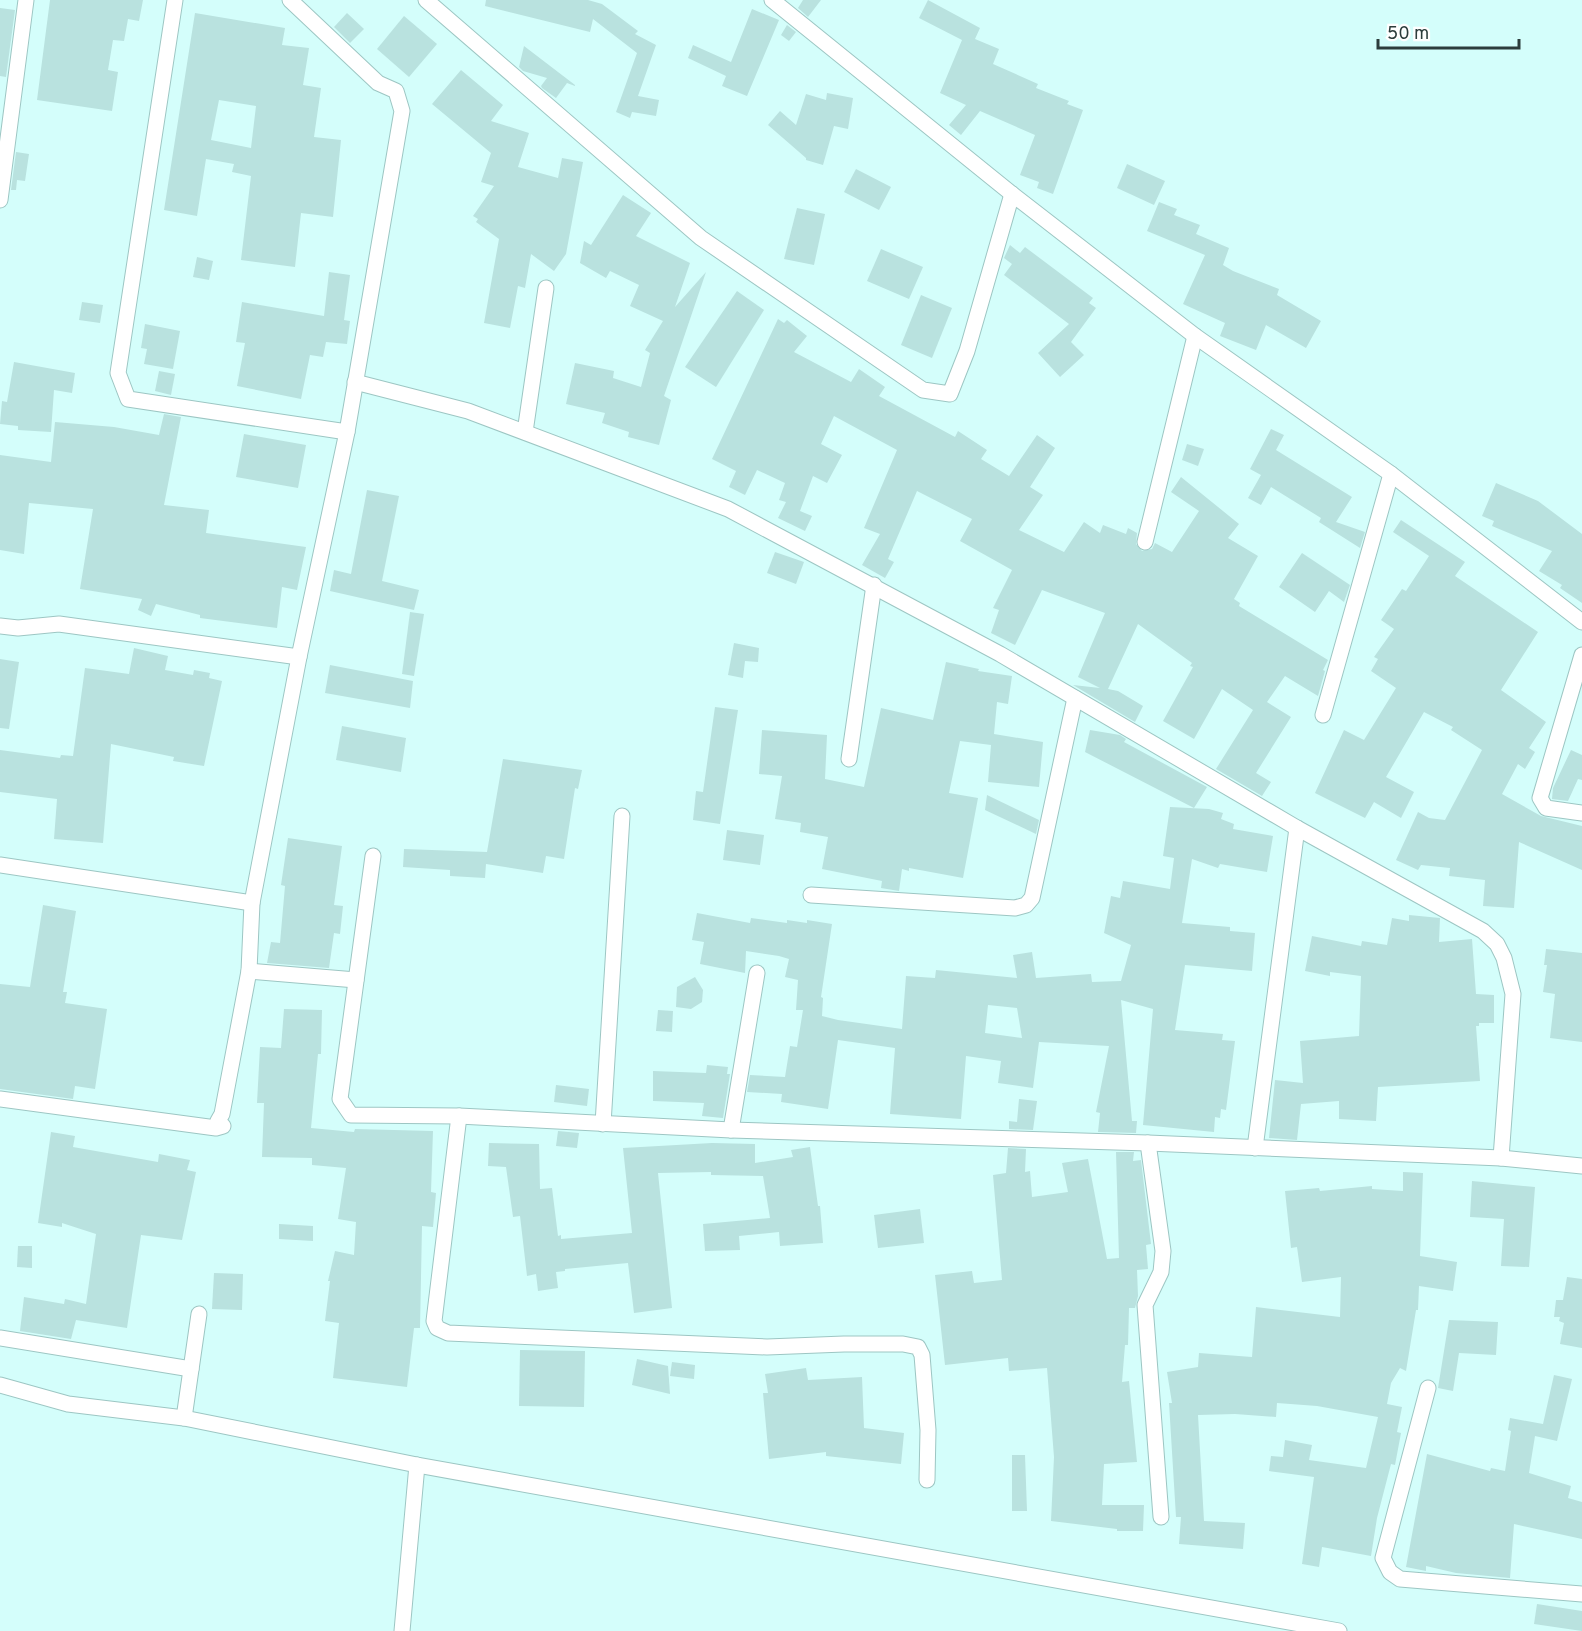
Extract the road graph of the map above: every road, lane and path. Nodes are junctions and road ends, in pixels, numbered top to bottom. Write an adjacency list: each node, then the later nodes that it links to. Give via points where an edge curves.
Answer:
1 (26, 0): 7 (street)
2 (175, 0): 11 (street, via 118,373 128,399)
3 (290, 0): 10 (street, via 378,83 396,91 402,111)
4 (426, 0): 6 (street, via 701,238 923,390 950,394 967,351)
5 (772, 0): 6 (street)
6 (1011, 194): 9 (street)
7 (0, 200)
8 (546, 288): 12 (street)
9 (1195, 336): 13 (street); 14 (street)
10 (355, 382): 11 (street); 12 (street, via 468,411)
11 (347, 432): 19 (street)
12 (525, 432): 15 (street, via 728,509)
13 (1391, 474): 16 (street); 21 (street)
14 (1145, 542)
15 (874, 585): 20 (street); 22 (street)
16 (1582, 622)
17 (0, 626): 19 (street, via 59,624)
18 (1582, 656): 23 (street, via 1540,798 1546,808)
19 (299, 657): 29 (street)
20 (1075, 698): 25 (street); 28 (street, via 1032,898 1026,905 1015,908)
21 (1323, 715)
22 (849, 759)
23 (1582, 813)
24 (622, 816): 35 (street)
25 (1297, 828): 38 (street); 39 (street, via 1483,931 1497,944 1513,994)
26 (374, 856): 32 (street)
27 (0, 866): 29 (street)
28 (811, 895)
29 (252, 903): 30 (street)
30 (249, 971): 32 (street); 33 (street, via 218,1121 223,1126)
31 (757, 973): 36 (street)
32 (356, 980): 34 (street, via 340,1099 344,1107 351,1115)
33 (0, 1099)
34 (459, 1116): 35 (street); 48 (street, via 434,1321 437,1328 448,1333 767,1347 918,1347 922,1355 928,1430)
35 (603, 1124): 36 (street)
36 (731, 1130): 37 (street)
37 (1148, 1143): 38 (street); 49 (street, via 1163,1251 1161,1272 1145,1305)
38 (1255, 1148): 39 (street)
39 (1501, 1158): 40 (street)
40 (1582, 1166)
41 (199, 1314): 43 (street)
42 (0, 1338): 43 (street)
43 (191, 1369): 46 (street)
44 (0, 1384): 46 (street, via 68,1404)
45 (1428, 1388): 50 (street, via 1383,1558 1390,1572 1400,1579)
46 (184, 1418): 47 (street)
47 (417, 1465): 51 (street); 52 (street)
48 (927, 1480)
49 (1161, 1517)
50 (1582, 1594)
51 (402, 1631)
52 (1339, 1631)

